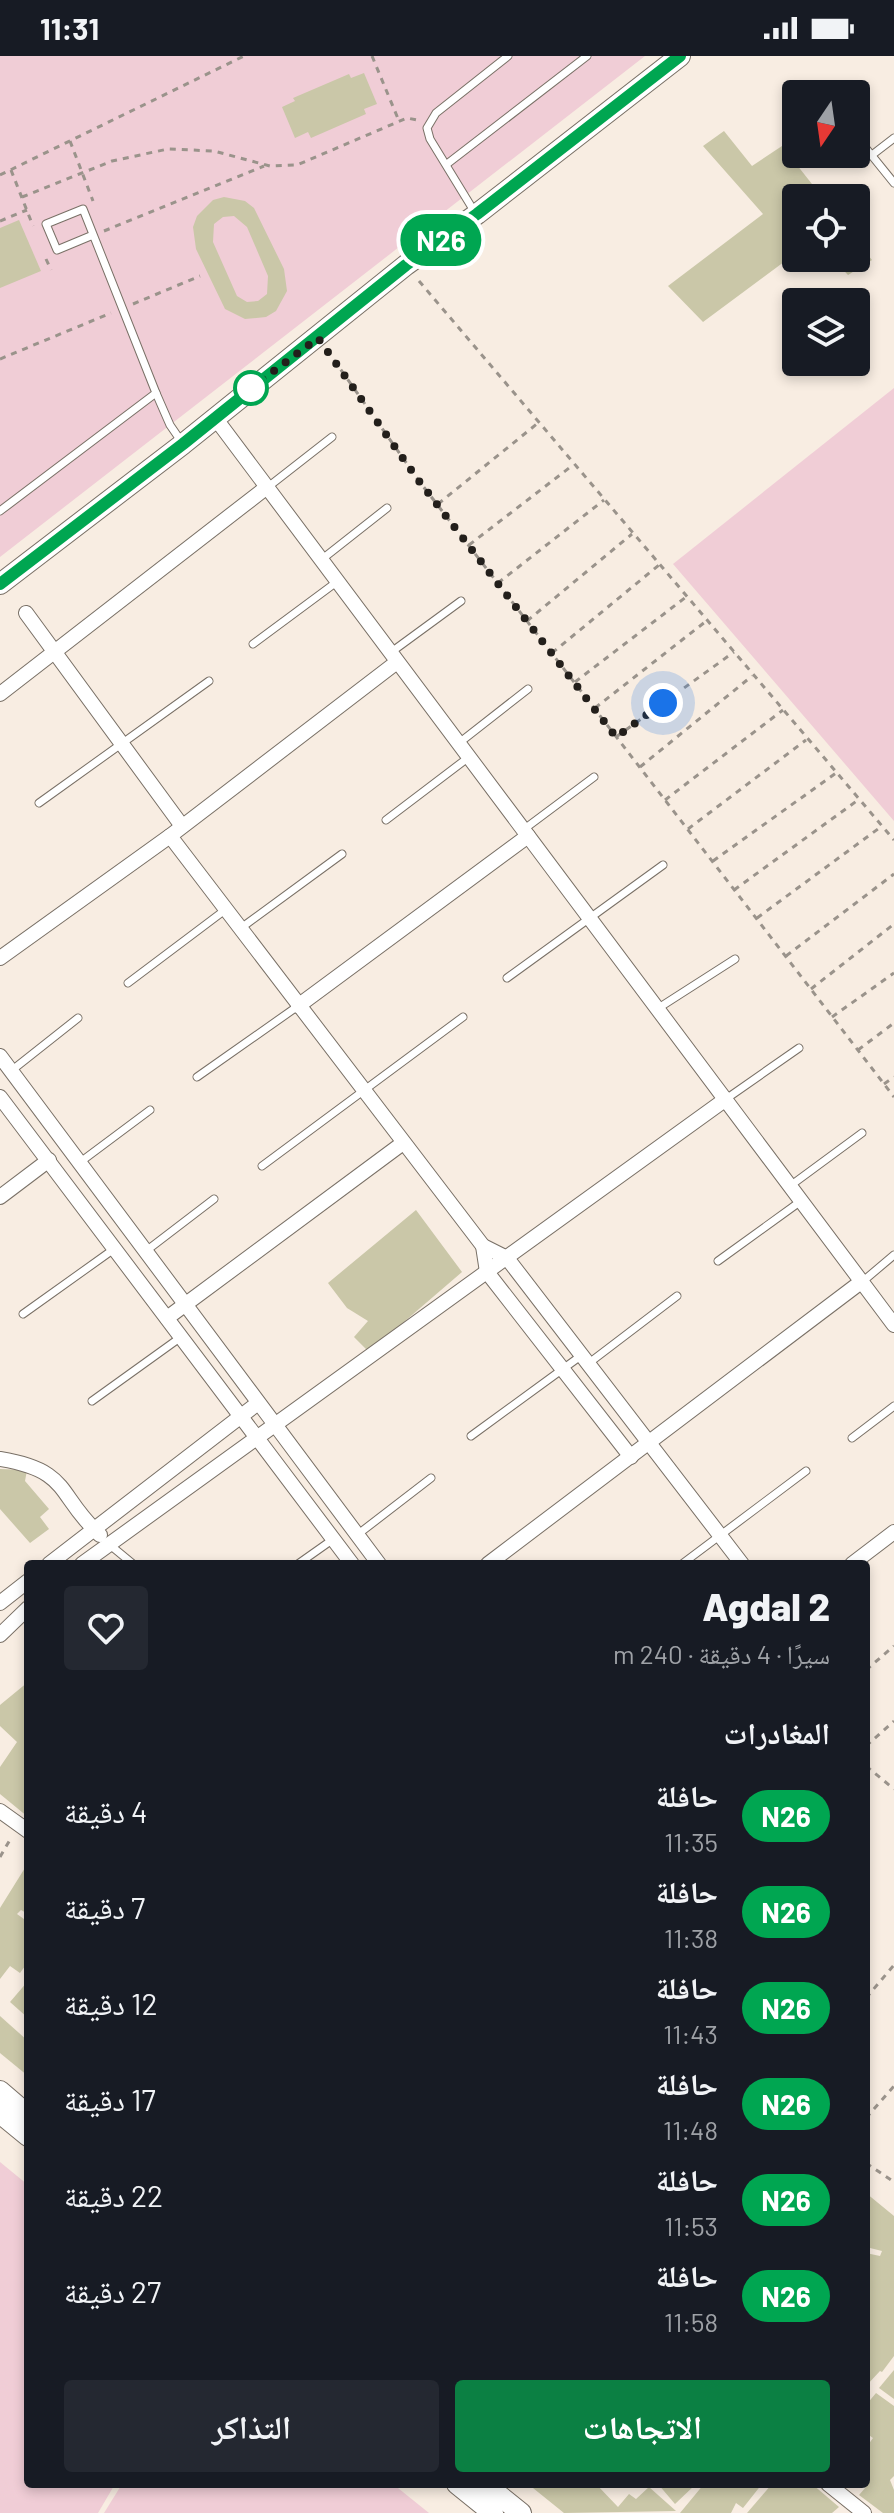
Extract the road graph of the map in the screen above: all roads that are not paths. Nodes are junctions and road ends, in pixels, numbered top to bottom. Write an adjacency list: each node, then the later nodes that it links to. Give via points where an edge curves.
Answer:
1 (508, 56): 7 (lane, via 428,122 430,139)
2 (587, 56): 7 (lane)
3 (680, 56): 9 (main road)
4 (894, 138): 6 (lane)
5 (870, 153): 6 (lane)
6 (872, 155): 8 (lane)
7 (447, 164): 9 (lane)
8 (894, 183)
9 (477, 214): 12 (main road)
10 (93, 235): 10 (lane, via 57,250 46,224 83,209); 11 (lane)
11 (156, 393): 14 (lane); 17 (lane)
12 (216, 419): 14 (main road); 15 (street)
13 (332, 437): 15 (lane)
14 (183, 444): 20 (main road)
15 (267, 487): 18 (street); 24 (street)
16 (387, 508): 18 (lane)
17 (0, 511)
18 (321, 560): 19 (street)
19 (338, 581): 23 (lane); 25 (street)
20 (0, 584)
21 (461, 601): 25 (lane)
22 (26, 613): 24 (street)
23 (253, 644)
24 (54, 652): 28 (street); 30 (street)
25 (394, 658): 29 (street); 35 (street)
26 (209, 681): 30 (lane)
27 (528, 689): 29 (lane)
28 (0, 694)
29 (459, 743): 31 (street)
30 (121, 745): 33 (lane); 35 (street)
31 (469, 757): 34 (lane); 36 (street)
32 (594, 777): 36 (lane)
33 (39, 803)
34 (386, 820)
35 (182, 826): 37 (street)
36 (526, 833): 41 (street); 47 (street)
37 (170, 836): 40 (street); 43 (street)
38 (342, 854): 42 (lane)
39 (663, 865): 41 (lane)
40 (225, 910): 42 (street); 46 (lane)
41 (588, 919): 45 (lane); 48 (street)
42 (239, 929): 47 (street)
43 (0, 958)
44 (735, 959): 48 (lane)
45 (507, 978)
46 (128, 983)
47 (298, 1006): 54 (lane); 55 (street)
48 (657, 1009): 57 (street)
49 (463, 1017): 55 (lane)
50 (78, 1018): 53 (lane)
51 (799, 1048): 57 (lane)
52 (0, 1056): 53 (street)
53 (11, 1071): 62 (street)
54 (197, 1077)
55 (364, 1092): 60 (street); 63 (lane)
56 (0, 1097): 61 (street)
57 (726, 1099): 64 (street); 72 (street)
58 (150, 1110): 62 (lane)
59 (862, 1133): 64 (lane)
60 (403, 1143): 68 (street); 77 (street)
61 (49, 1160): 65 (street); 69 (street)
62 (79, 1163): 70 (street)
63 (262, 1166)
64 (790, 1186): 67 (street)
65 (0, 1197)
66 (214, 1199): 70 (lane)
67 (801, 1201): 73 (lane); 75 (street)
68 (483, 1246): 72 (street); 74 (street)
69 (114, 1249): 78 (lane); 79 (street)
70 (146, 1251): 77 (street)
71 (894, 1255): 75 (lane)
72 (507, 1258): 74 (street); 82 (street)
73 (718, 1261)
74 (487, 1272): 83 (street); 88 (street)
75 (861, 1282): 80 (street); 92 (street)
76 (677, 1296): 82 (lane)
77 (185, 1304): 79 (street); 85 (street)
78 (23, 1314)
79 (167, 1318): 81 (street)
80 (894, 1325)
81 (181, 1337): 84 (lane); 87 (street)
82 (586, 1359): 83 (lane); 92 (street)
83 (561, 1369): 89 (lane); 93 (street)
84 (92, 1401)
85 (258, 1403): 87 (street); 88 (street)
86 (894, 1406): 91 (lane)
87 (239, 1417): 90 (street); 97 (street)
88 (274, 1425): 90 (street); 99 (street)
89 (471, 1436)
90 (256, 1438): 101 (street); 102 (street)
91 (852, 1438)
92 (650, 1442): 93 (street); 100 (street)
93 (631, 1457): 109 (street)
94 (0, 1459): 97 (street, via 51,1475)
95 (806, 1471): 100 (lane)
96 (431, 1478): 99 (lane)
97 (94, 1530): 102 (street); 103 (street)
98 (894, 1532): 112 (street)
99 (357, 1535): 108 (street)
100 (721, 1536): 110 (lane); 111 (street)
101 (333, 1539): 106 (lane); 107 (street)
102 (109, 1544): 104 (street); 105 (lane)
103 (54, 1560)
104 (87, 1560)
105 (128, 1560)
106 (304, 1560)
107 (349, 1560)
108 (376, 1560)
109 (493, 1560)
110 (688, 1560)
111 (739, 1560)
112 (857, 1560)
113 (24, 1584): 114 (street)
114 (0, 1603)
115 (24, 1612): 116 (street)
116 (0, 1635)
117 (0, 1811): 118 (street)
118 (24, 1828)
119 (0, 2091): 120 (main road)
120 (24, 2112)
121 (0, 2113): 122 (main road)
122 (24, 2133)
123 (462, 2488): 126 (main road)
124 (490, 2488): 127 (main road)
125 (833, 2488): 128 (street)
126 (493, 2513)
127 (521, 2513)
128 (864, 2513)

